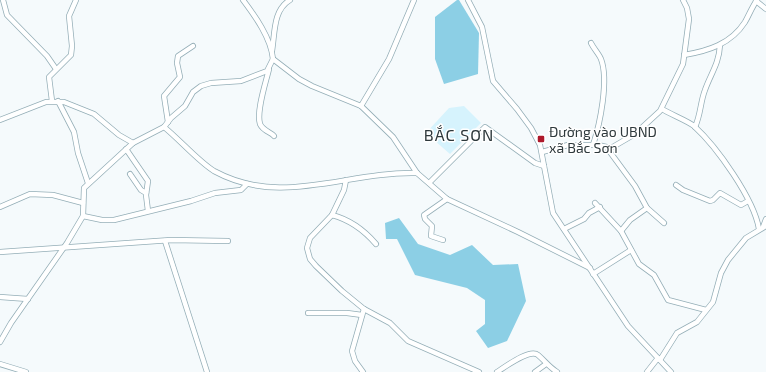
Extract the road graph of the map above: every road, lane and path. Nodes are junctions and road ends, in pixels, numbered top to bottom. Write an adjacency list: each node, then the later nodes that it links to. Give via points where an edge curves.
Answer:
1 (3, 0): 17 (street, via 7,14 48,56)
2 (76, 0): 17 (street, via 69,16 72,50 68,59)
3 (244, 0): 13 (street)
4 (290, 0): 13 (street, via 282,5 277,14)
5 (413, 0): 20 (street, via 389,59)
6 (468, 0): 31 (street, via 482,27 493,81 518,109 531,128)
7 (684, 0): 14 (street, via 689,18)
8 (756, 1): 9 (street); 11 (street, via 742,25 730,39)
9 (766, 9)
10 (591, 44): 28 (street, via 601,60 604,90)
11 (720, 45): 14 (street); 25 (street, via 718,61)
12 (193, 46): 23 (street, via 178,56 180,77 164,96)
13 (272, 51): 15 (street)
14 (684, 55): 21 (street, via 681,69)
15 (273, 59): 16 (street); 20 (street, via 312,86)
16 (269, 68): 23 (street, via 245,80 201,86); 26 (street, via 260,111 260,125)
17 (56, 69): 18 (street, via 49,77)
18 (52, 101): 19 (street); 22 (street)
19 (58, 101): 27 (street, via 94,114 119,136); 36 (street, via 74,132)
20 (361, 106): 33 (street, via 393,137)
21 (662, 109): 25 (street); 29 (street, via 635,134 614,147)
22 (0, 120)
23 (168, 122): 24 (street)
24 (164, 127): 27 (street); 38 (street, via 213,170)
25 (694, 127): 42 (street, via 710,144)
26 (274, 136)
27 (133, 143): 30 (street)
28 (593, 145): 29 (street); 31 (street, via 568,145)
29 (607, 148): 47 (street, via 635,186)
30 (126, 149): 36 (street); 40 (street, via 148,181)
31 (542, 152): 32 (street)
32 (544, 166): 37 (street, via 535,163 485,126); 54 (street, via 551,209)
33 (417, 173): 35 (street); 37 (street)
34 (130, 174): 40 (street)
35 (346, 180): 38 (street, via 291,189 270,189); 49 (street)
36 (88, 183): 43 (street, via 84,188)
37 (429, 183): 41 (street)
38 (248, 184): 48 (street, via 241,190 215,192 191,201)
39 (676, 185): 42 (street, via 710,201 720,193 741,205)
40 (146, 193): 48 (street)
41 (447, 199): 57 (street, via 424,215 432,226 431,236); 63 (street)
42 (748, 200): 53 (street)
43 (83, 203): 45 (street, via 53,195 30,194); 50 (street)
44 (595, 203): 46 (street)
45 (0, 207)
46 (600, 207): 54 (street); 55 (street)
47 (647, 208): 52 (street); 55 (street, via 630,220)
48 (148, 211): 50 (street, via 108,221)
49 (332, 215): 59 (street, via 361,228); 67 (street, via 310,238 308,253 319,269)
50 (83, 216): 60 (street)
51 (766, 219): 53 (street)
52 (664, 223)
53 (763, 227): 68 (street, via 746,238 728,260 721,273 715,299)
54 (564, 229): 63 (street)
55 (621, 231): 61 (street)
56 (228, 240): 58 (street)
57 (443, 240)
58 (165, 241): 60 (street); 76 (street)
59 (376, 244)
60 (65, 247): 62 (street); 66 (street)
61 (631, 250): 64 (street); 68 (street, via 641,267 654,275 668,300)
62 (0, 252)
63 (590, 268): 64 (street)
64 (593, 274): 72 (street, via 628,326)
65 (0, 297): 66 (street)
66 (28, 299): 71 (street)
67 (364, 309): 70 (street); 78 (street, via 390,323 408,341)
68 (706, 310): 72 (street, via 694,324 677,333)
69 (308, 313): 70 (street)
70 (362, 315): 77 (street, via 352,351)
71 (0, 342)
72 (659, 359): 82 (street); 83 (street)
73 (0, 364): 75 (street)
74 (546, 364): 79 (street, via 536,354 530,353); 80 (street); 81 (street)
75 (26, 372)
76 (207, 372)
77 (362, 372)
78 (479, 372)
79 (497, 372)
80 (535, 372)
81 (557, 372)
82 (647, 372)
83 (671, 372)

